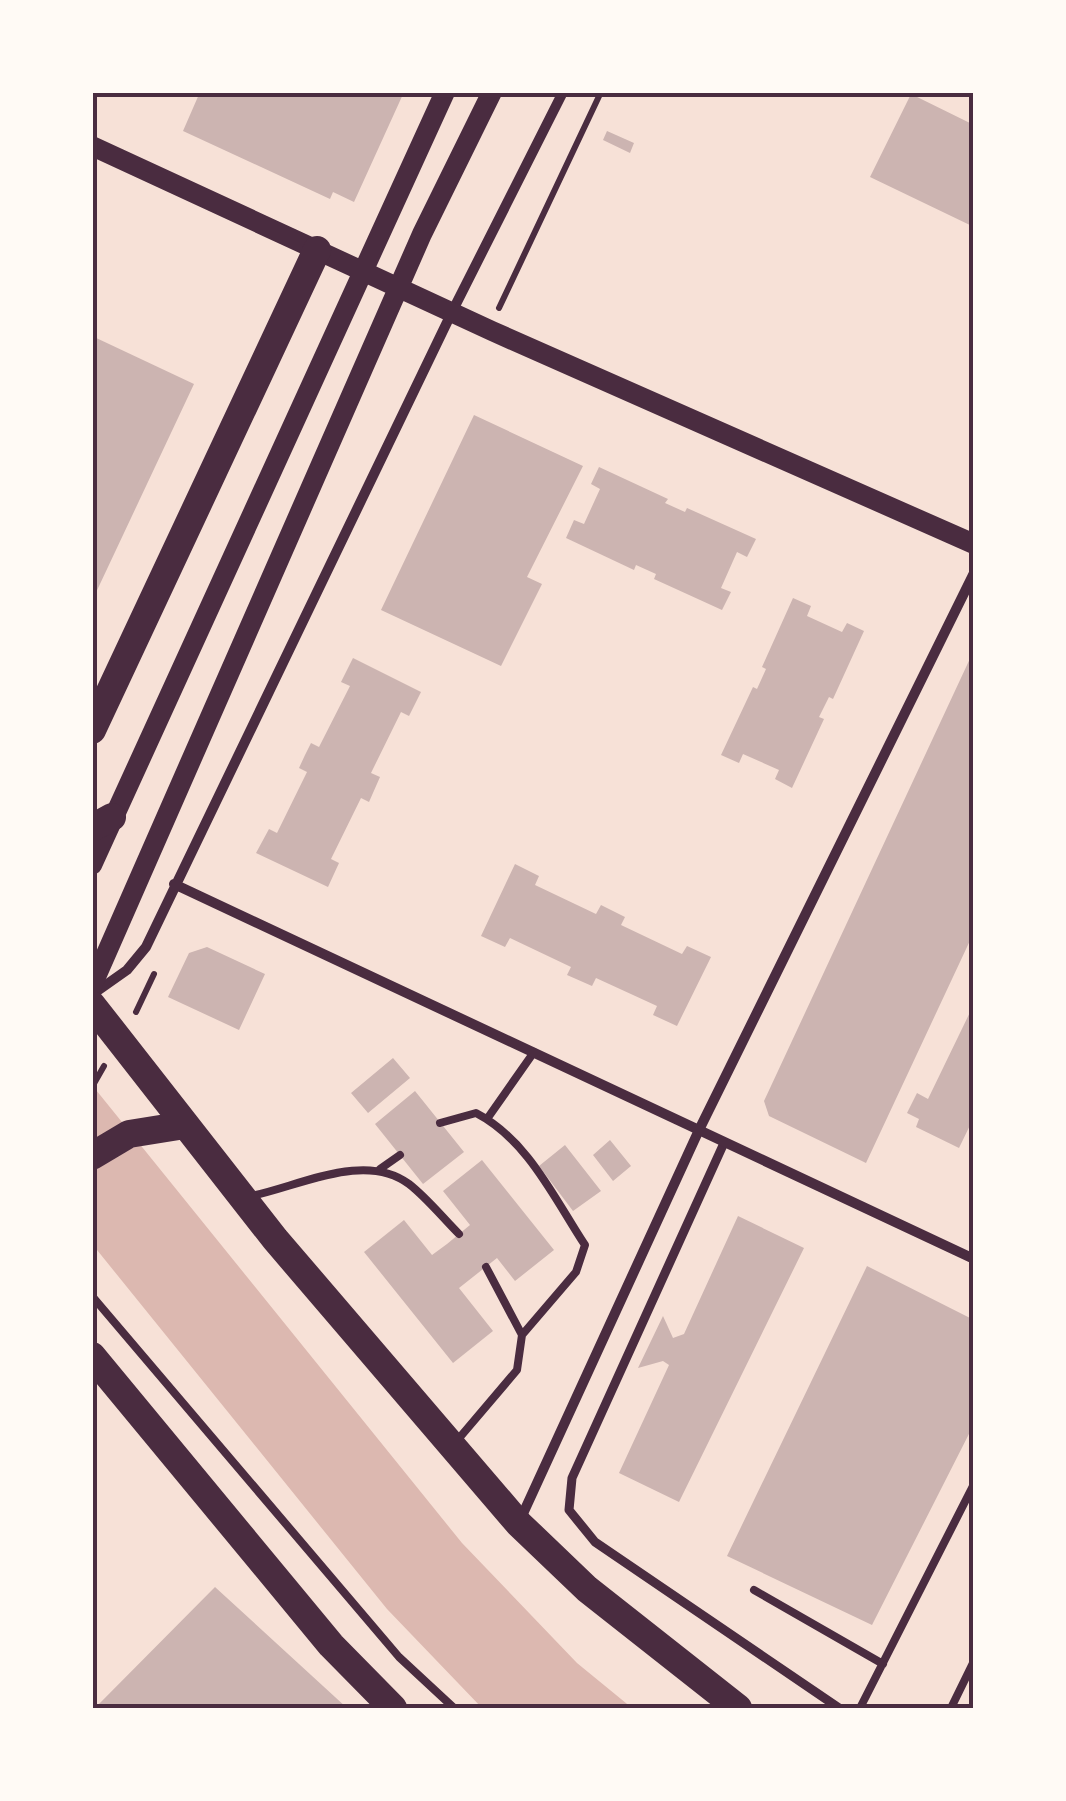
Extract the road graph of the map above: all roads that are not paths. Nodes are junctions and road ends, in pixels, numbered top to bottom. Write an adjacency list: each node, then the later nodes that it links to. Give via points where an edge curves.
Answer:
1 (445, 92): 10 (main road)
2 (492, 92): 13 (main road, via 422,234)
3 (563, 92): 6 (street)
4 (92, 146): 5 (main road)
5 (317, 250): 6 (main road); 9 (highway)
6 (452, 312): 7 (main road); 12 (street)
7 (974, 544)
8 (974, 573): 20 (street)
9 (92, 730)
10 (102, 822): 11 (main road)
11 (92, 865)
12 (174, 884): 14 (street, via 146,947); 16 (street)
13 (92, 986)
14 (92, 995)
15 (92, 1005): 19 (highway)
16 (534, 1052): 17 (lane); 20 (street)
17 (487, 1119): 18 (lane, via 476,1113); 30 (lane, via 524,1150 585,1246 576,1272)
18 (440, 1122)
19 (185, 1126): 23 (highway, via 129,1134); 25 (highway)
20 (699, 1130): 21 (street); 34 (street)
21 (724, 1143): 27 (street); 41 (street, via 572,1478 569,1510 595,1542)
22 (400, 1155): 24 (lane)
23 (92, 1156)
24 (380, 1168): 25 (lane); 26 (lane, via 408,1184)
25 (242, 1198): 32 (highway)
26 (458, 1234)
27 (974, 1259)
28 (486, 1267): 30 (lane)
29 (92, 1296): 39 (lane, via 399,1656)
30 (522, 1335): 32 (lane, via 517,1370)
31 (92, 1356): 38 (highway, via 306,1617)
32 (452, 1446): 34 (highway)
33 (974, 1484): 37 (lane)
34 (519, 1524): 40 (highway, via 587,1588)
35 (754, 1590): 37 (lane)
36 (974, 1660): 43 (lane)
37 (882, 1664): 42 (lane)
38 (393, 1708)
39 (454, 1708)
40 (738, 1708)
41 (839, 1708)
42 (860, 1708)
43 (951, 1708)

